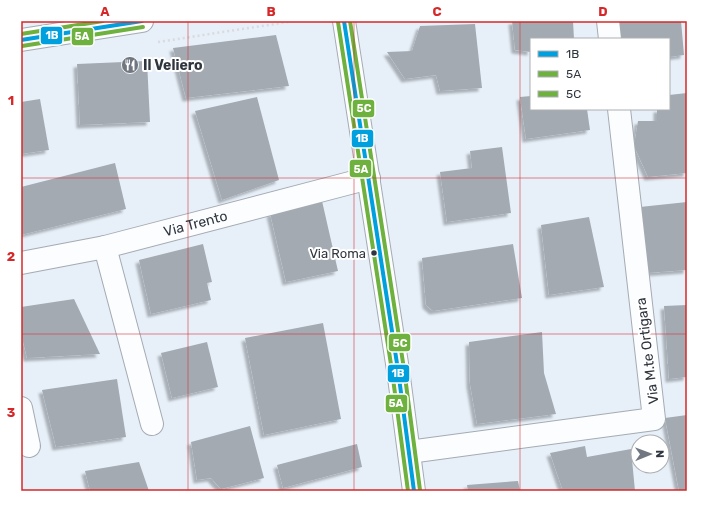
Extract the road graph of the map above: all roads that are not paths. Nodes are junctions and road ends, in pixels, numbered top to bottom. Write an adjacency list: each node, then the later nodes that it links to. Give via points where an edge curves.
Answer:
1 (142, 21): 5 (street)
2 (344, 21): 7 (street)
3 (608, 21): 4 (street)
4 (610, 38)
5 (21, 40)
6 (618, 110): 13 (street, Via M.te Ortigara, via 654,419)
7 (369, 178): 8 (street, Via Trento); 13 (street)
8 (105, 246): 9 (street, Via Trento); 11 (street)
9 (21, 263)
10 (21, 408): 12 (street)
11 (152, 424)
12 (29, 446)
13 (409, 452): 14 (street)
14 (414, 491)

